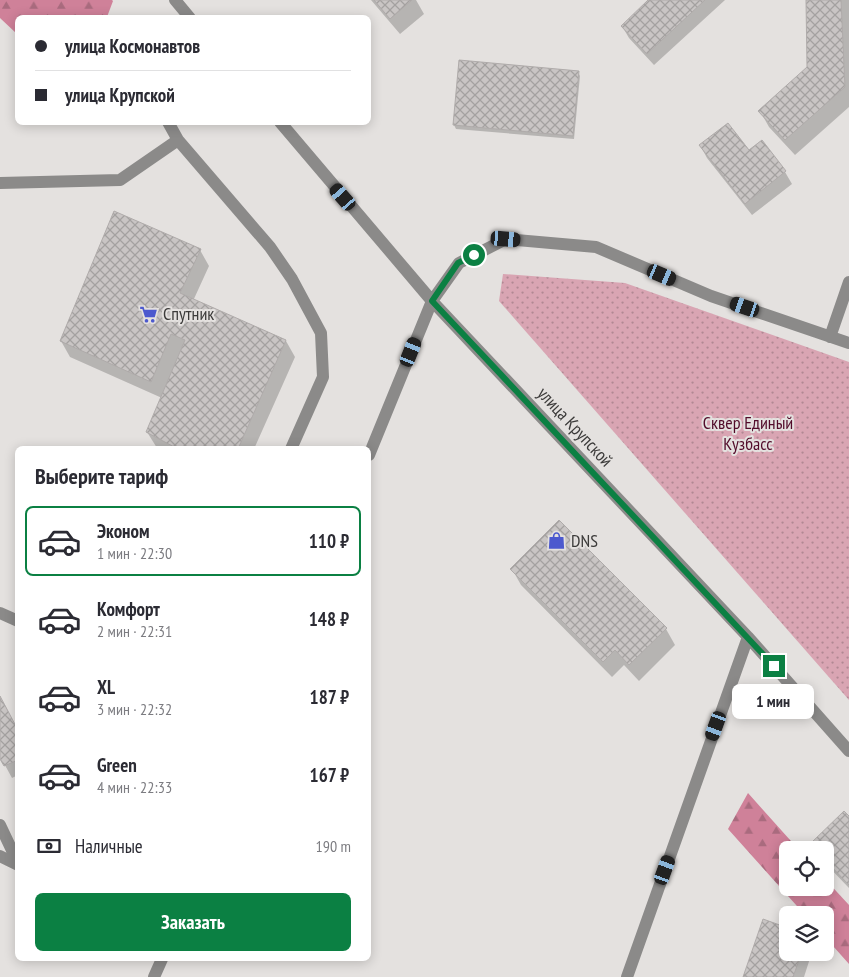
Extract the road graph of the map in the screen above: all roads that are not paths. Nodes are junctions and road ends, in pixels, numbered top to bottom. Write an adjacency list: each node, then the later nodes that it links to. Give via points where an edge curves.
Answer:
1 (175, 0): 2 (street)
2 (188, 15)
3 (170, 125): 5 (street)
4 (283, 125): 8 (street, улица Крупской)
5 (178, 140): 6 (street, via 120,180); 11 (street, via 270,247 292,279 321,333 323,377)
6 (0, 182)
7 (849, 282): 9 (street)
8 (432, 301): 9 (street, via 458,263 506,239 596,247 711,296); 12 (street); 15 (street, улица Крупской)
9 (830, 336): 10 (street)
10 (849, 343)
11 (292, 446)
12 (371, 450)
13 (0, 613): 14 (street)
14 (15, 620)
15 (748, 637): 16 (street, улица Крупской); 23 (street)
16 (849, 751)
17 (0, 825): 19 (street)
18 (0, 856): 20 (street)
19 (15, 858)
20 (15, 863)
21 (161, 961): 22 (street)
22 (154, 977)
23 (627, 977)

